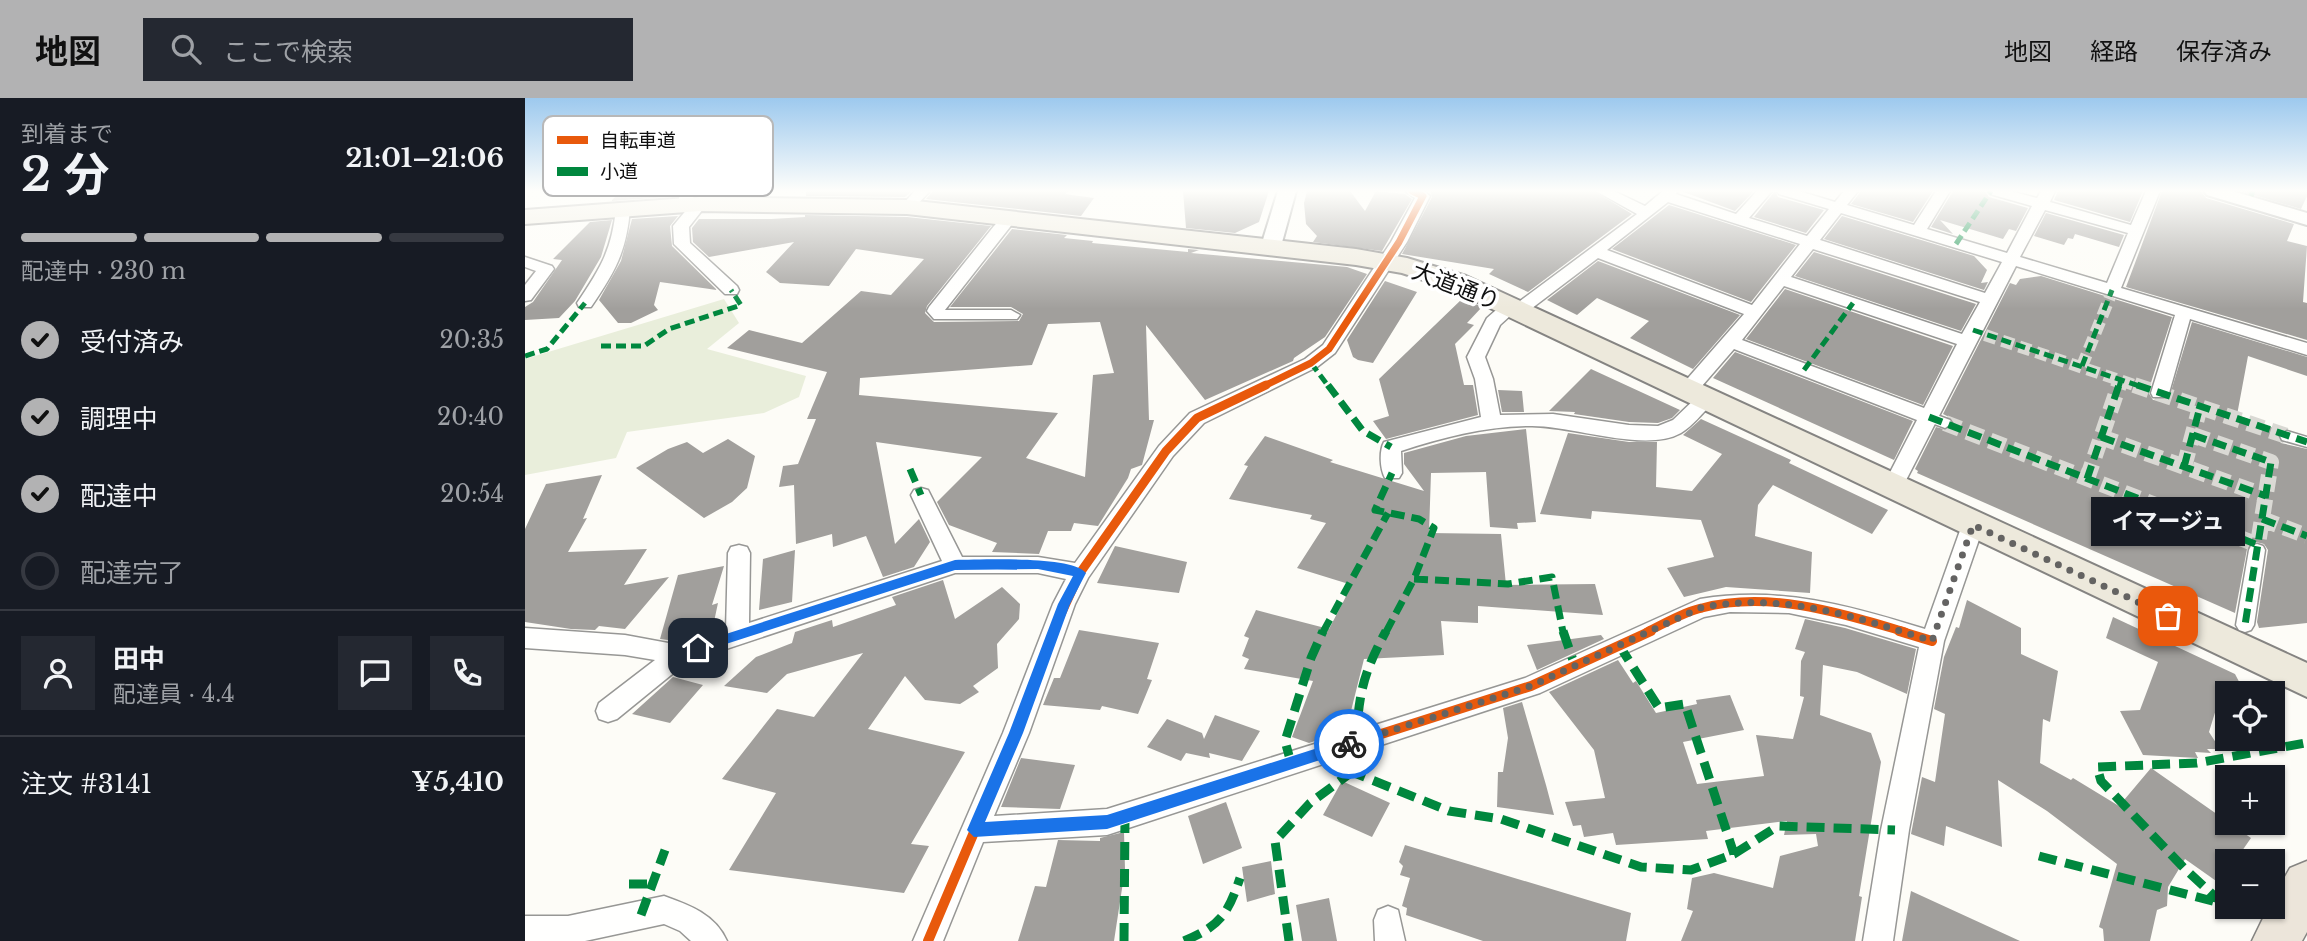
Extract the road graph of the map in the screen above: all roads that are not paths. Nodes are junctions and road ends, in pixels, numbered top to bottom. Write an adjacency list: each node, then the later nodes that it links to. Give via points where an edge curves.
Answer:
1 (622, 230): 25 (street, via 613,264)
2 (681, 230): 21 (street, via 682,244)
3 (998, 230): 29 (street, via 935,311 940,315)
4 (1124, 230): 15 (main road, 大道通り)
5 (1276, 230): 15 (street)
6 (1405, 230): 17 (street)
7 (1625, 230): 16 (street)
8 (1775, 230): 14 (street)
9 (1819, 230): 14 (street)
10 (1913, 230): 13 (street)
11 (2027, 230): 18 (street)
12 (2136, 231): 22 (street)
13 (1918, 232): 18 (street)
14 (1810, 242): 20 (street); 24 (street)
15 (1271, 246): 17 (main road, 大道通り)
16 (1597, 252): 26 (street); 27 (street)
17 (1386, 261): 26 (main road, 大道通り, via 1445,278); 46 (street, via 1329,349 1311,363 1197,418 1166,450)
18 (2010, 261): 22 (street); 24 (street)
19 (525, 262): 23 (street, via 546,269)
20 (1781, 279): 27 (street); 30 (street)
21 (730, 290)
22 (2111, 293): 28 (street)
23 (525, 296)
24 (1989, 300): 30 (street)
25 (585, 303)
26 (1513, 309): 34 (main road, 大道通り); 35 (street, via 1493,322 1476,357)
27 (1755, 312): 31 (street)
28 (2184, 312): 32 (street); 33 (street)
29 (1011, 315)
30 (1975, 336): 36 (street)
31 (1731, 342): 34 (street); 36 (street)
32 (2307, 349)
33 (2160, 393)
34 (1697, 395): 35 (street, via 1672,430); 40 (main road, 大道通り)
35 (1491, 420): 39 (street, via 1391,447)
36 (1937, 420): 40 (street)
37 (2287, 436): 38 (street)
38 (2307, 442)
39 (1392, 473)
40 (1892, 488): 42 (main road, 大道通り)
41 (921, 495): 45 (street)
42 (1973, 525): 50 (street); 52 (main road, 大道通り)
43 (2257, 550): 47 (street)
44 (740, 553): 48 (street)
45 (955, 565): 46 (street, via 1038,565); 48 (street)
46 (1080, 573): 54 (street)
47 (2245, 625)
48 (737, 635): 51 (street)
49 (525, 638): 51 (street, via 625,645)
50 (1932, 641): 54 (street, via 1835,610 1729,602 1700,608 1531,686 1107,822); 59 (street)
51 (679, 655): 53 (street)
52 (2307, 681)
53 (608, 711)
54 (974, 830): 58 (street)
55 (2307, 884): 60 (highway)
56 (525, 930): 57 (street, via 568,930 664,910 690,920)
57 (712, 941)
58 (928, 941)
59 (1878, 941)
60 (2276, 941)

